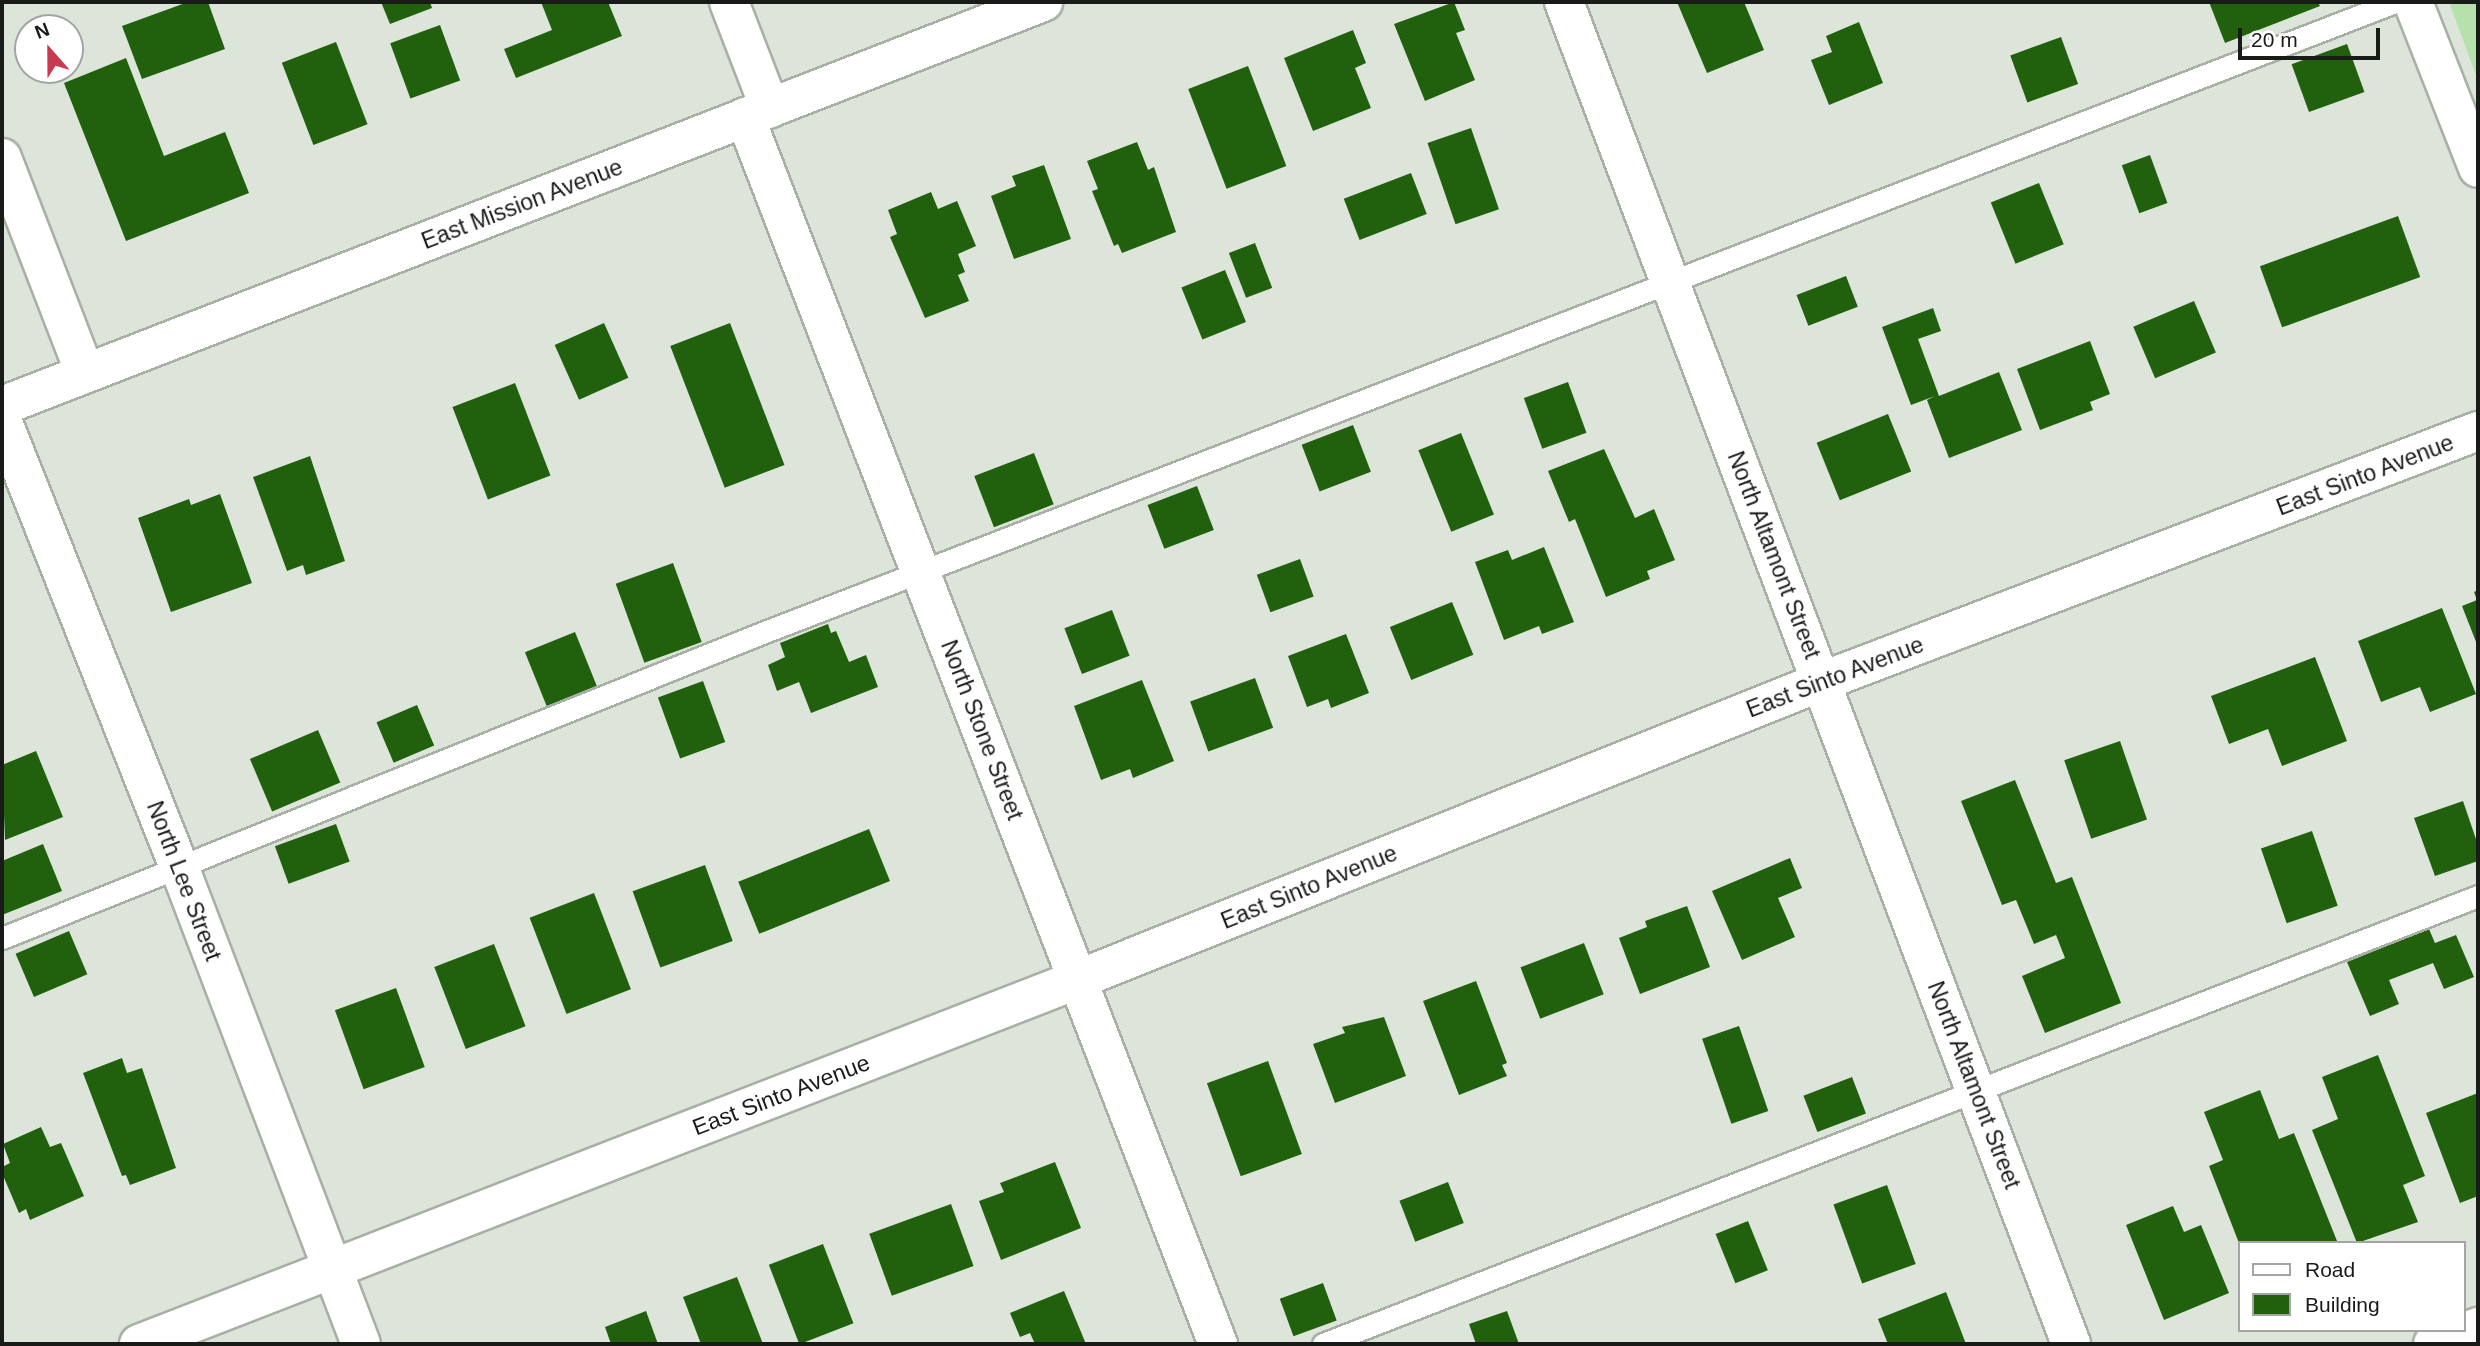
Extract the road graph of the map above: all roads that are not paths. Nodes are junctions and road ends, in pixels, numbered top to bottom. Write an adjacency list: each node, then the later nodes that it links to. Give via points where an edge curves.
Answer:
1 (729, 2): 6 (street, North Stone Street)
2 (1043, 2): 6 (street, East Mission Avenue)
3 (1564, 2): 9 (street, North Altamont Street)
4 (2395, 2): 9 (lane)
5 (2413, 2): 8 (street)
6 (757, 113): 10 (street, East Mission Avenue); 14 (street, North Stone Street)
7 (2, 158): 10 (street)
8 (2478, 168)
9 (1672, 285): 14 (lane); 15 (street, North Altamont Street)
10 (85, 373): 11 (street, East Mission Avenue)
11 (2, 406)
12 (2, 420): 16 (street, North Lee Street)
13 (2478, 431): 15 (street, East Sinto Avenue)
14 (921, 573): 16 (lane, via 561,713); 19 (street, North Stone Street)
15 (1823, 681): 19 (street, East Sinto Avenue); 20 (street, North Altamont Street)
16 (180, 869): 18 (lane); 21 (street, North Lee Street)
17 (2478, 896): 20 (lane)
18 (2, 937)
19 (1079, 979): 21 (street, East Sinto Avenue); 25 (street, North Stone Street)
20 (1978, 1094): 26 (lane); 27 (street, North Altamont Street)
21 (333, 1269): 23 (street, East Sinto Avenue); 24 (street, North Lee Street)
22 (2463, 1332): 28 (street)
23 (139, 1344)
24 (361, 1344)
25 (1217, 1344)
26 (1323, 1344)
27 (2071, 1344)
28 (2433, 1344)

